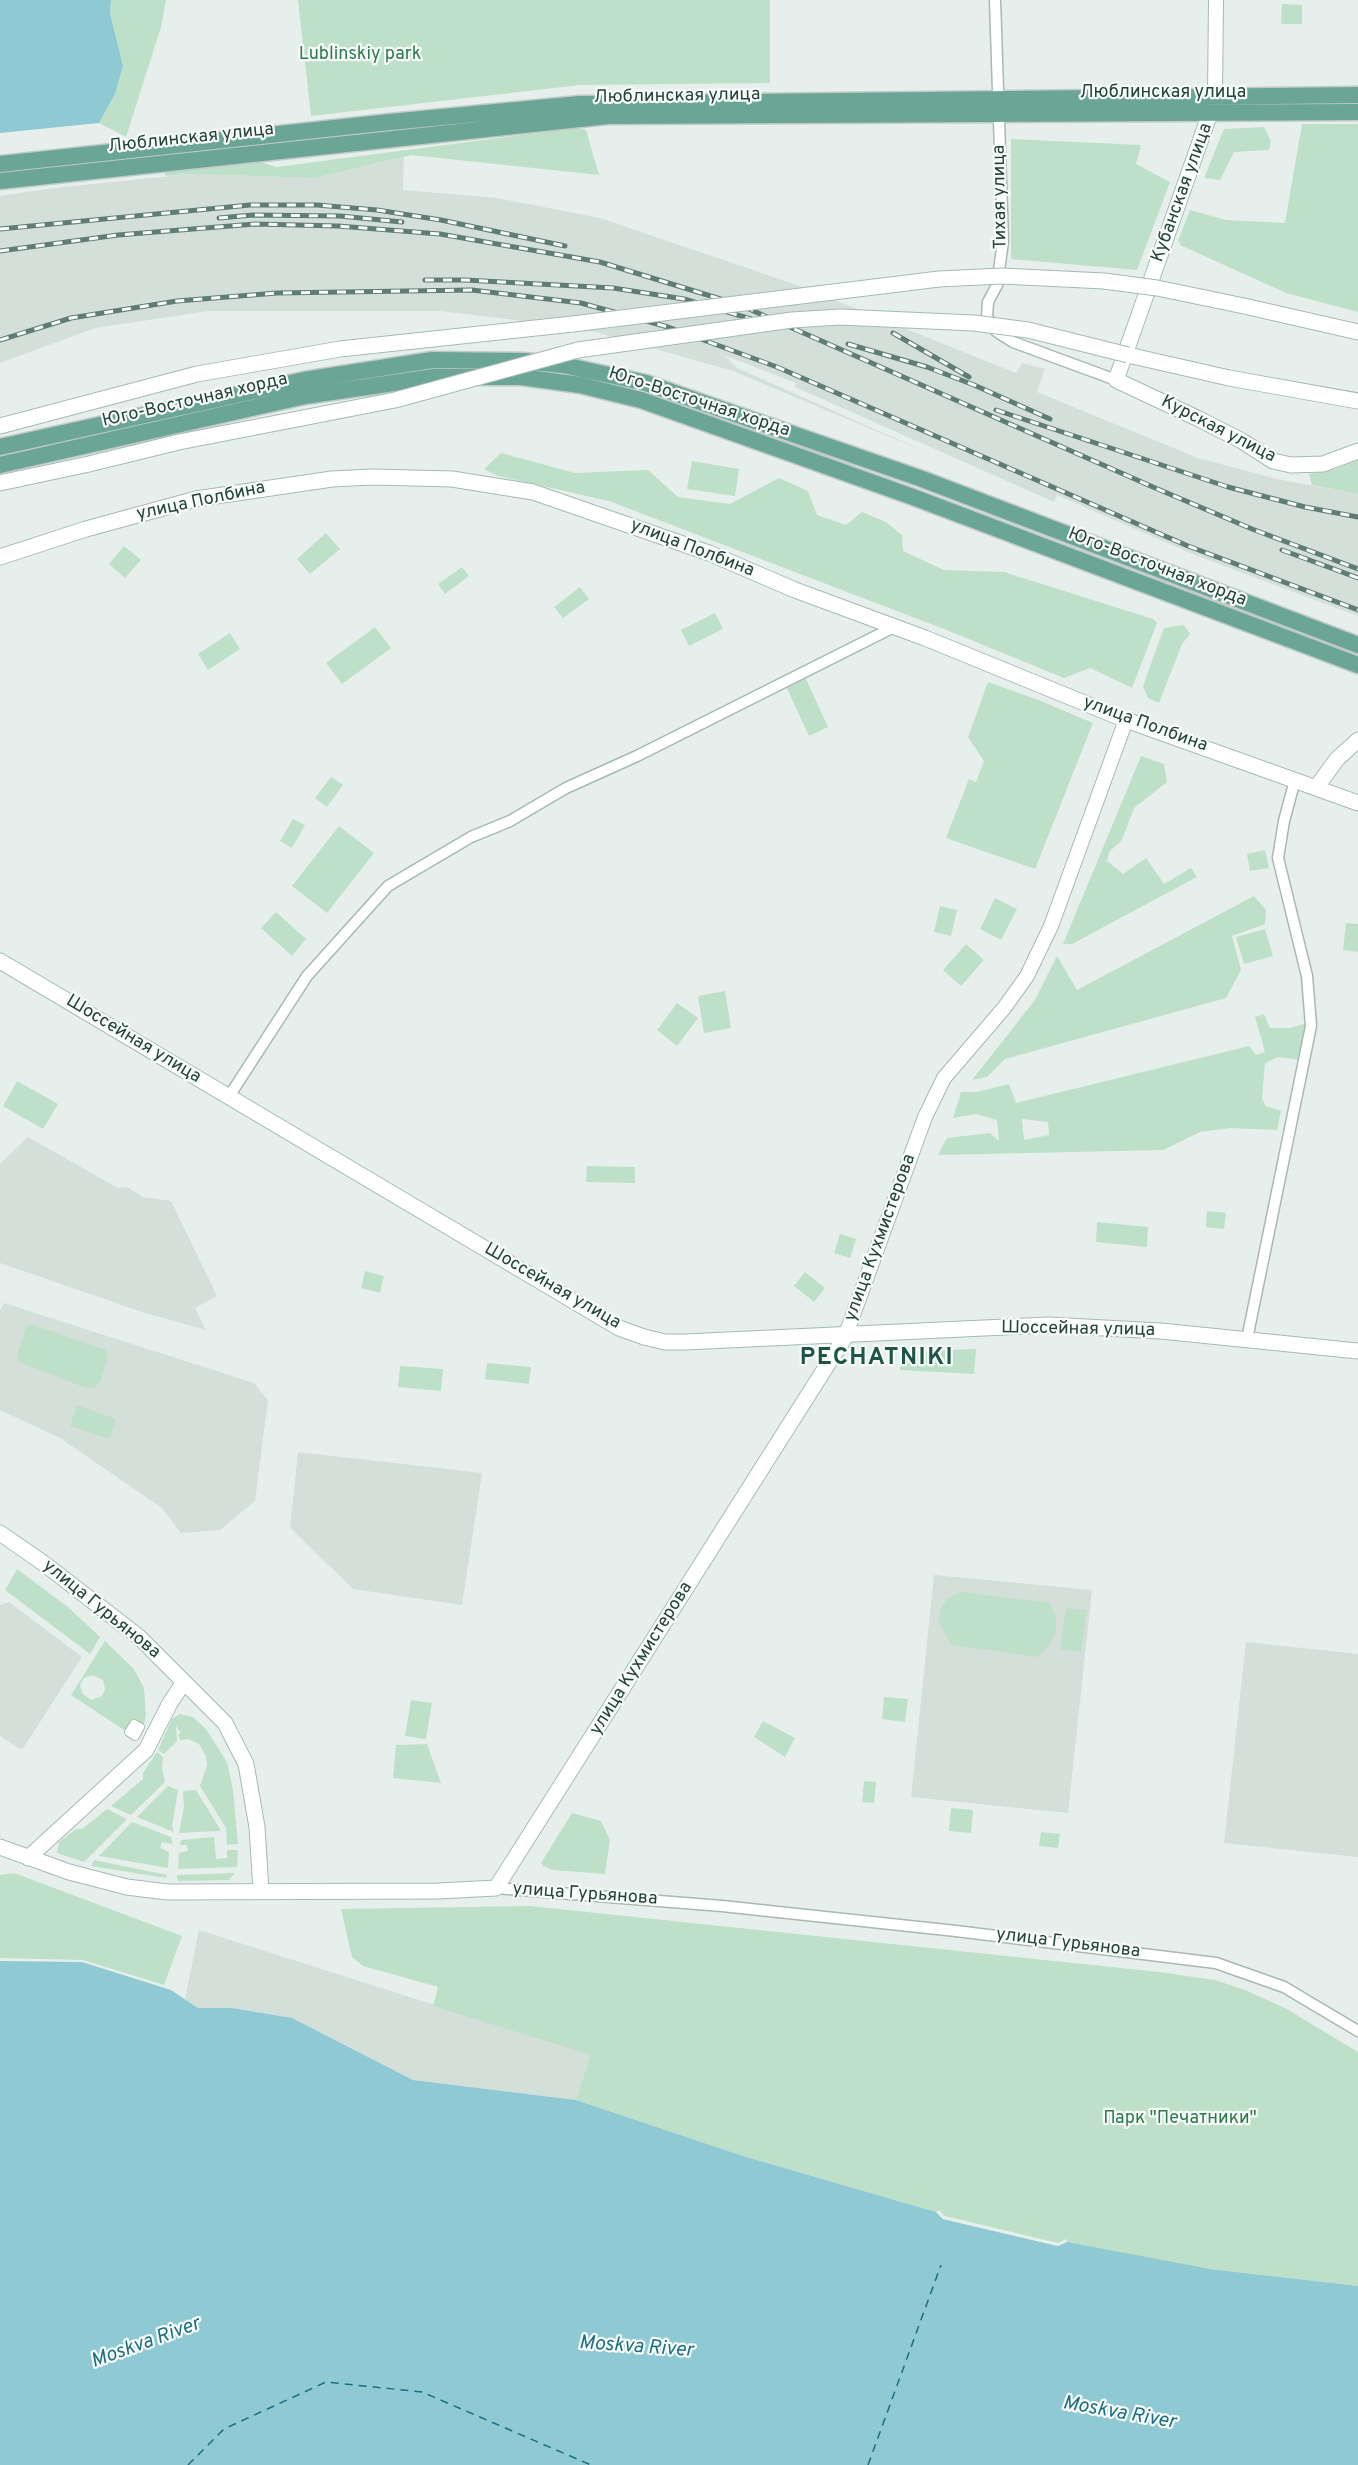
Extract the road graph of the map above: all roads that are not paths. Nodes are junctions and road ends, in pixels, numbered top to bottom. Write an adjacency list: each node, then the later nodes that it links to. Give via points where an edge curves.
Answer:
1 (1216, 0): 4 (street, Кубанская улица)
2 (995, 2): 5 (street, Тихая улица)
3 (1358, 95): 4 (main road, Люблинская улица)
4 (1214, 104): 5 (main road, Люблинская улица); 6 (main road, Люблинская улица); 10 (main road, Кубанская улица)
5 (999, 106): 7 (main road, Люблинская улица, via 580,104); 8 (main road, Люблинская улица, via 608,116); 11 (street, Тихая улица, via 1003,241 997,285 986,309 990,324 1013,342)
6 (1358, 112)
7 (0, 164)
8 (0, 181)
9 (1358, 332): 14 (main road, bridge, via 1157,288 1104,281 939,279 340,349 197,374)
10 (1126, 353): 11 (main road, Кубанская улица); 12 (main road, via 1126,374)
11 (1116, 380): 12 (main road, Курская улица)
12 (1159, 399): 16 (main road, Курская улица, via 1273,461 1323,464)
13 (1358, 401): 18 (main road, bridge, via 1229,378 1028,330 974,323 840,317 792,320 578,350 395,400 179,442)
14 (0, 426)
15 (0, 447): 21 (main road, Юго-Восточная хорда, via 304,380 432,360 563,365 646,383 922,479)
16 (1358, 451)
17 (0, 465): 22 (main road, Юго-Восточная хорда, via 305,396 434,377 521,377 641,400 902,493)
18 (0, 483)
19 (0, 557): 20 (main road, улица Полбина, via 148,511 245,490 362,477 452,479 533,492 577,506 709,553)
20 (894, 627): 23 (main road, улица Полбина); 29 (street, via 566,788 388,886 307,976)
21 (1357, 645)
22 (1354, 663)
23 (1126, 720): 25 (main road, улица Полбина); 30 (street, улица Кухмистерова, via 1051,926 1027,976 949,1071 925,1117)
24 (1358, 740): 26 (main road, via 1337,759)
25 (1295, 780): 26 (main road, улица Полбина); 31 (street, via 1278,858 1307,976 1311,1026)
26 (1316, 788): 27 (main road, улица Полбина)
27 (1358, 803)
28 (0, 961): 29 (main road, Шоссейная улица)
29 (228, 1098): 30 (main road, Шоссейная улица, via 619,1328 665,1342)
30 (845, 1337): 31 (main road, Шоссейная улица, via 1047,1325); 37 (main road, улица Кухмистерова)
31 (1247, 1339): 32 (main road, Шоссейная улица)
32 (1358, 1351)
33 (0, 1533): 34 (main road, улица Гурьянова, via 139,1637)
34 (184, 1682): 36 (main road, via 146,1750); 38 (main road, улица Гурьянова, via 225,1723 246,1764 257,1827)
35 (0, 1847): 36 (main road)
36 (28, 1858): 38 (main road, via 127,1887 167,1892)
37 (495, 1888): 38 (main road, улица Гурьянова, via 423,1892); 39 (street, улица Гурьянова, via 786,1913 1216,1963 1284,1987)
38 (261, 1890)
39 (1358, 2031)

